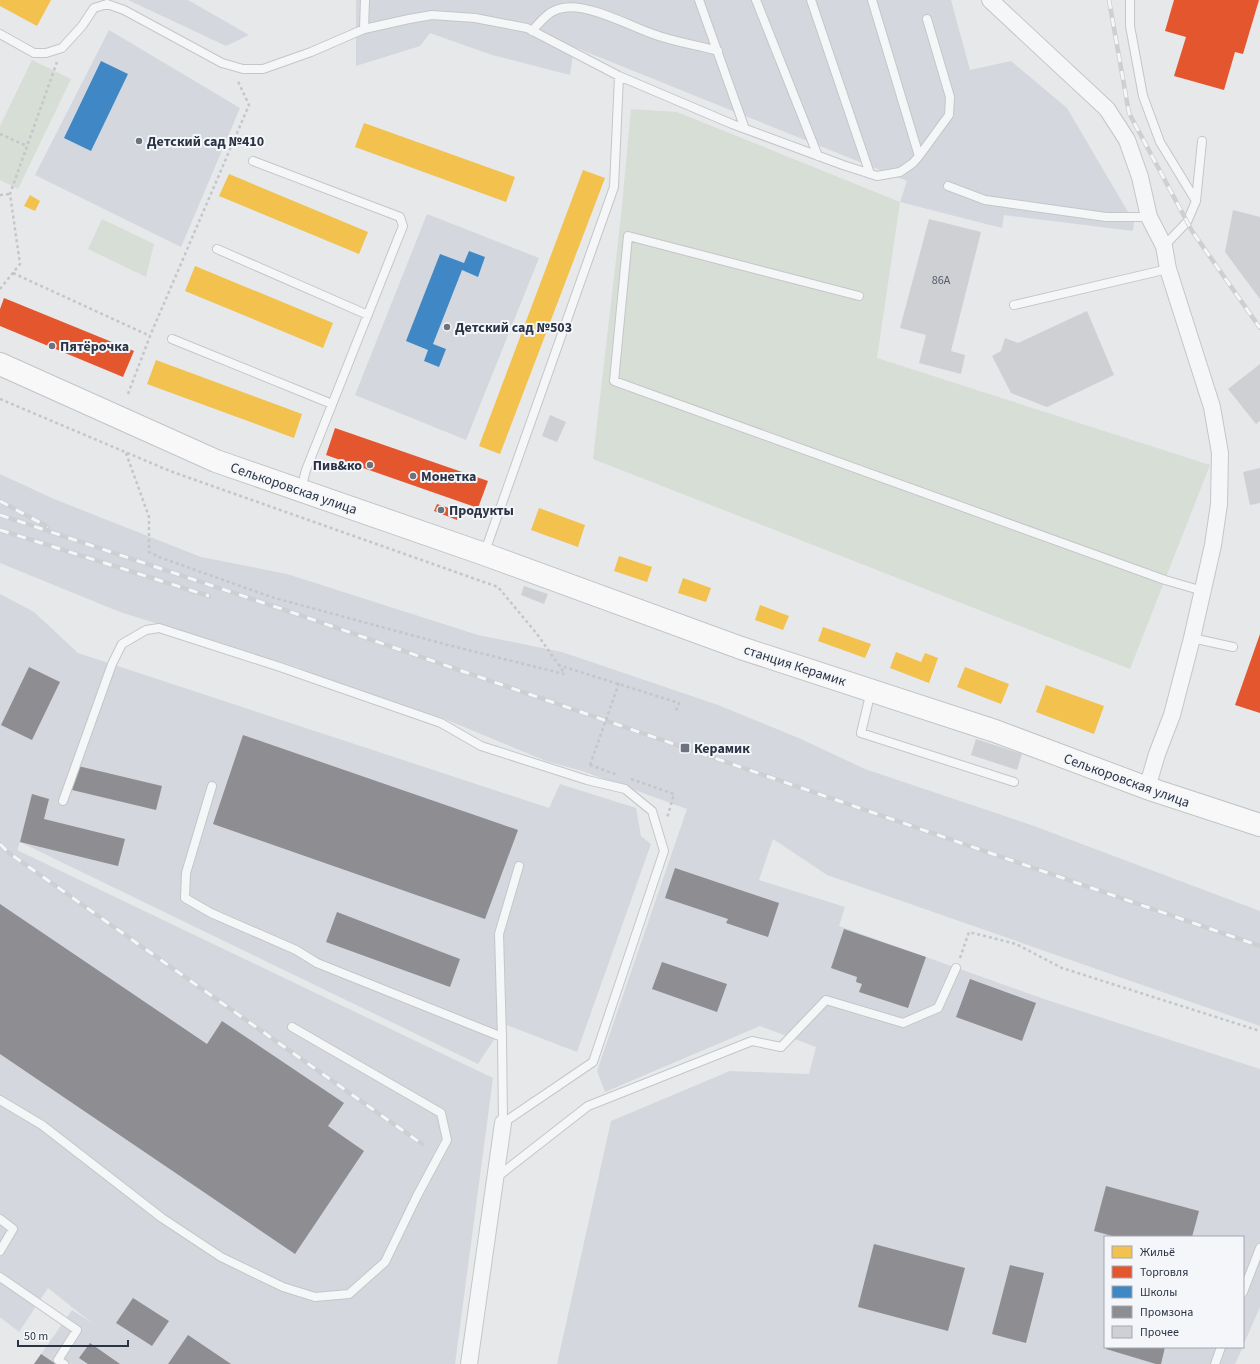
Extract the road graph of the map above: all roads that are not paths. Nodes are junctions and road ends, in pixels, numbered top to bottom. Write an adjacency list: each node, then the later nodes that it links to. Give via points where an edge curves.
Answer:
1 (366, 0): 9 (lane)
2 (699, 0): 12 (lane)
3 (756, 0): 16 (lane)
4 (811, 0): 19 (lane)
5 (872, 0): 17 (lane)
6 (990, 0): 22 (street, via 1107,110 1127,140 1140,177)
7 (1130, 0): 21 (lane, via 1130,26 1143,96 1160,142)
8 (927, 19): 17 (lane, via 950,97 949,115)
9 (364, 29): 10 (lane, via 432,15 475,18 528,28); 11 (lane, via 263,69 243,69 222,63 124,10 107,4 94,8 62,48 46,53 34,53)
10 (532, 31): 12 (lane, via 549,13 564,8 582,8 654,35); 13 (lane)
11 (0, 34)
12 (718, 51): 14 (lane)
13 (619, 76): 14 (lane); 33 (lane, via 614,187)
14 (745, 129): 16 (lane)
15 (1202, 141): 21 (lane)
16 (818, 156): 19 (lane)
17 (919, 156): 19 (lane, via 900,172 877,176)
18 (253, 161): 28 (lane, via 400,217 403,226)
19 (870, 174)
20 (948, 186): 22 (lane, via 985,200 1106,217)
21 (1196, 200): 23 (lane, via 1187,222)
22 (1149, 217): 23 (street)
23 (1164, 246): 25 (street)
24 (217, 249): 28 (lane)
25 (1168, 269): 27 (lane); 34 (street, via 1212,407 1220,453 1219,504)
26 (859, 296): 34 (lane, via 628,236 614,381 1165,580)
27 (1014, 305)
28 (368, 315): 31 (lane)
29 (172, 339): 31 (lane)
30 (0, 364): 32 (main road, Селькоровская улица, via 216,461)
31 (332, 404): 32 (lane, via 306,470)
32 (301, 490): 33 (main road, Селькоровская улица)
33 (484, 554): 35 (main road, Селькоровская улица)
34 (1203, 591): 36 (street)
35 (596, 596): 38 (main road, станция Керамик, via 741,648)
36 (1192, 638): 37 (lane); 42 (street, via 1172,715)
37 (1233, 647)
38 (872, 690): 39 (main road, станция Керамик); 40 (lane, via 861,733)
39 (995, 732): 42 (main road, Селькоровская улица)
40 (1014, 782)
41 (212, 786): 48 (lane, via 186,873 185,898 211,914 296,950 317,963)
42 (1147, 788): 44 (main road, Селькоровская улица)
43 (63, 801): 50 (lane, via 112,664 122,644 146,630 159,628 441,723 481,746 587,780 625,789 652,811 664,851 593,1062)
44 (1260, 825)
45 (519, 866): 48 (lane, via 499,934)
46 (956, 968): 51 (lane, via 938,1008 903,1024 826,1000 781,1047 752,1041 588,1106)
47 (292, 1027): 49 (lane, via 441,1113 447,1140 416,1196 385,1262 349,1294 315,1297 283,1287 221,1257 162,1218 42,1125)
48 (502, 1037): 50 (lane)
49 (0, 1100)
50 (503, 1123): 51 (street)
51 (495, 1179): 59 (street)
52 (0, 1219): 54 (lane, via 13,1229)
53 (1260, 1248): 56 (lane)
54 (0, 1251)
55 (0, 1277): 58 (lane, via 77,1330 58,1360)
56 (1244, 1289)
57 (1221, 1348): 60 (lane)
58 (64, 1364)
59 (469, 1364)
60 (1215, 1364)

